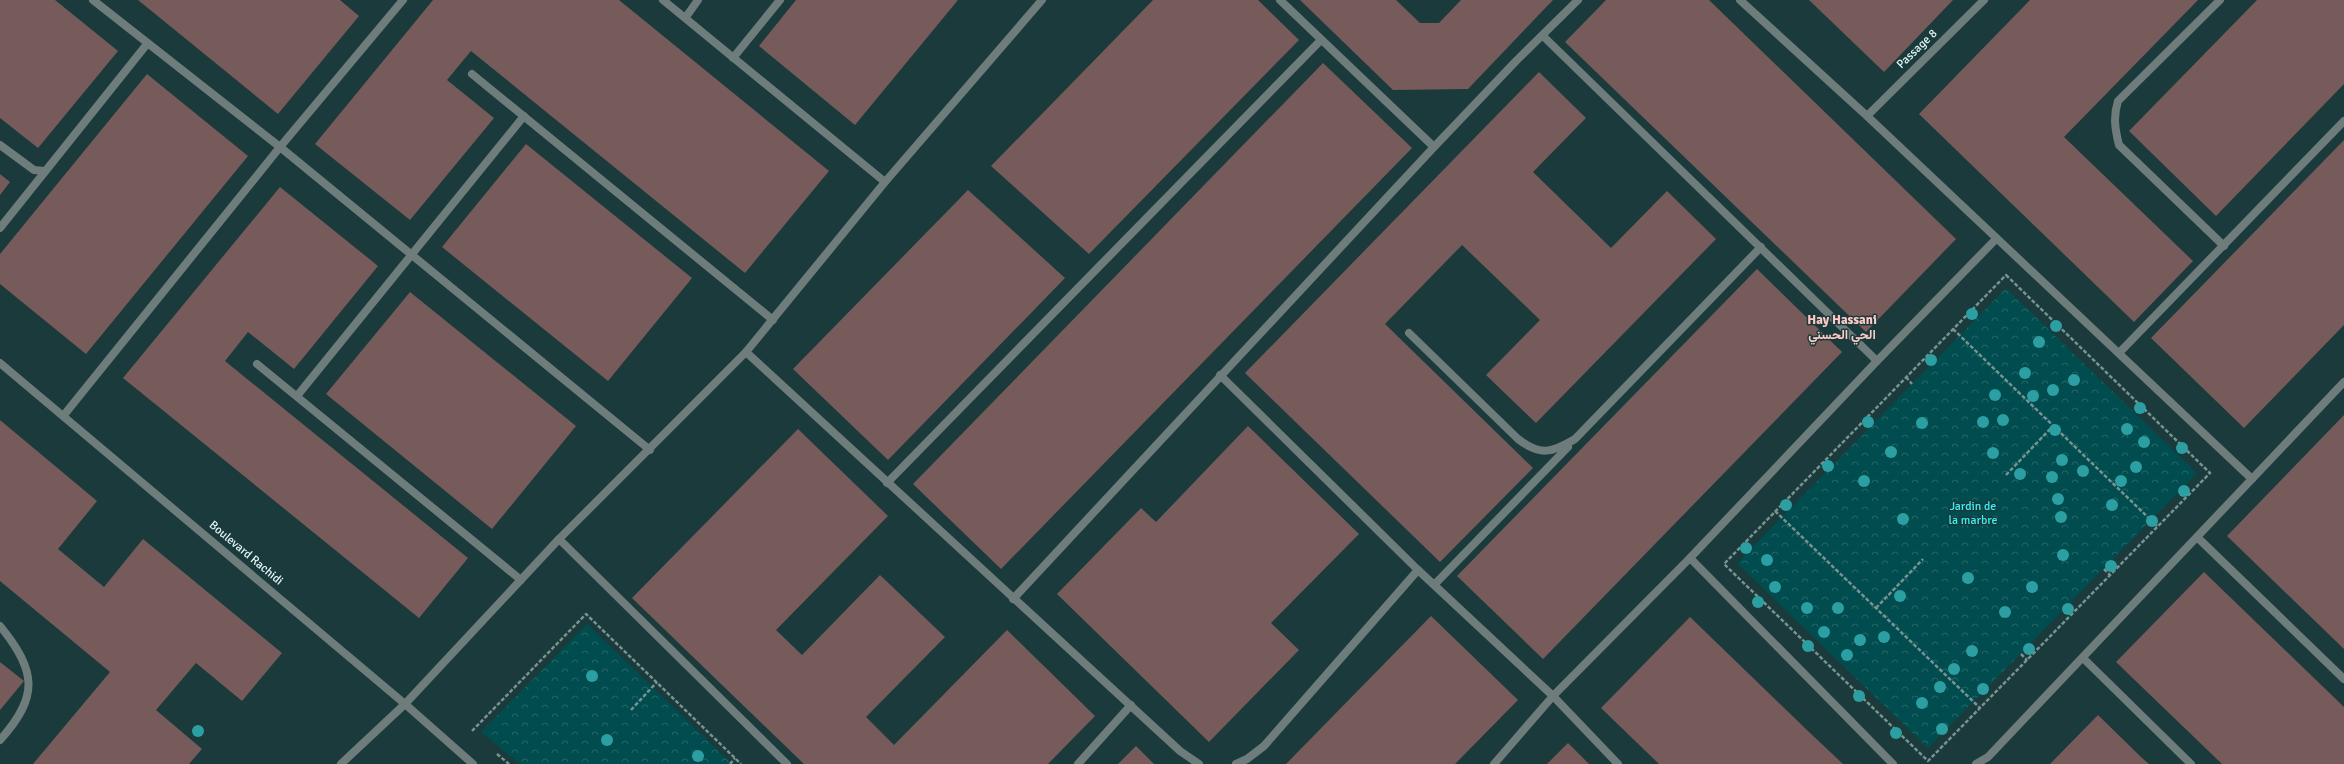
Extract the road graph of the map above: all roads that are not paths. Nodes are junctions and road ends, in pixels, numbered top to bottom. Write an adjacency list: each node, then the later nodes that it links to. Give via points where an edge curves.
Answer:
1 (93, 0): 15 (street)
2 (403, 0): 22 (street)
3 (663, 0): 12 (street)
4 (698, 0): 12 (street)
5 (780, 0): 16 (street)
6 (1042, 0): 25 (street)
7 (1280, 0): 14 (street)
8 (1578, 0): 13 (street)
9 (1740, 0): 19 (street)
10 (1984, 0): 19 (street, Passage 8)
11 (2220, 0): 28 (street, via 2118,101 2114,127 2119,145)
12 (686, 17): 16 (street)
13 (1543, 36): 23 (street); 29 (street)
14 (1321, 40): 23 (street); 45 (street)
15 (146, 44): 22 (street); 24 (street)
16 (733, 58): 25 (street)
17 (472, 74): 18 (street)
18 (524, 116): 30 (street); 31 (street)
19 (1867, 116): 27 (street)
20 (2344, 121): 28 (street)
21 (0, 145): 24 (street, via 34,170)
22 (280, 147): 30 (street); 41 (street)
23 (1434, 147): 38 (street)
24 (45, 171): 26 (street)
25 (885, 182): 31 (street)
26 (0, 228)
27 (1996, 239): 34 (street); 35 (street)
28 (2224, 246): 34 (street)
29 (1761, 247): 35 (street); 42 (street)
30 (411, 254): 40 (street); 43 (street)
31 (773, 320): 33 (street)
32 (1409, 333): 42 (street, via 1530,448 1545,452 1560,448)
33 (746, 352): 43 (street); 45 (street)
34 (2120, 353): 44 (street)
35 (1877, 361): 48 (street)
36 (0, 363): 41 (street, Boulevard Rachidi)
37 (257, 364): 40 (street)
38 (1220, 375): 49 (street); 52 (street)
39 (2344, 382): 44 (street)
40 (297, 396): 50 (street)
41 (64, 414): 57 (street, Boulevard Rachidi)
42 (1575, 439): 51 (street)
43 (650, 450): 47 (street)
44 (2252, 479): 46 (street)
45 (887, 483): 52 (street)
46 (2197, 537): 54 (street); 55 (street)
47 (559, 540): 50 (street); 63 (street)
48 (1690, 558): 56 (street); 69 (street)
49 (1418, 570): 51 (street); 66 (street, via 1264,746)
50 (521, 580): 57 (street)
51 (1435, 584): 56 (street)
52 (1013, 599): 58 (street)
53 (0, 626): 59 (street, via 17,648 30,683 26,702 17,721)
54 (2083, 658): 60 (street); 72 (street)
55 (2344, 680)
56 (1553, 696): 67 (street); 68 (street)
57 (405, 704): 61 (street); 62 (street, Boulevard Rachidi)
58 (1131, 705): 64 (street); 65 (street, via 1180,752)
59 (0, 740)
60 (1988, 757): 70 (street); 71 (street)
61 (341, 764)
62 (473, 764)
63 (787, 764)
64 (1078, 764)
65 (1199, 764)
66 (1236, 764)
67 (1494, 764)
68 (1618, 764)
69 (1893, 764)
70 (1976, 764)
71 (1994, 764)
72 (2191, 764)

